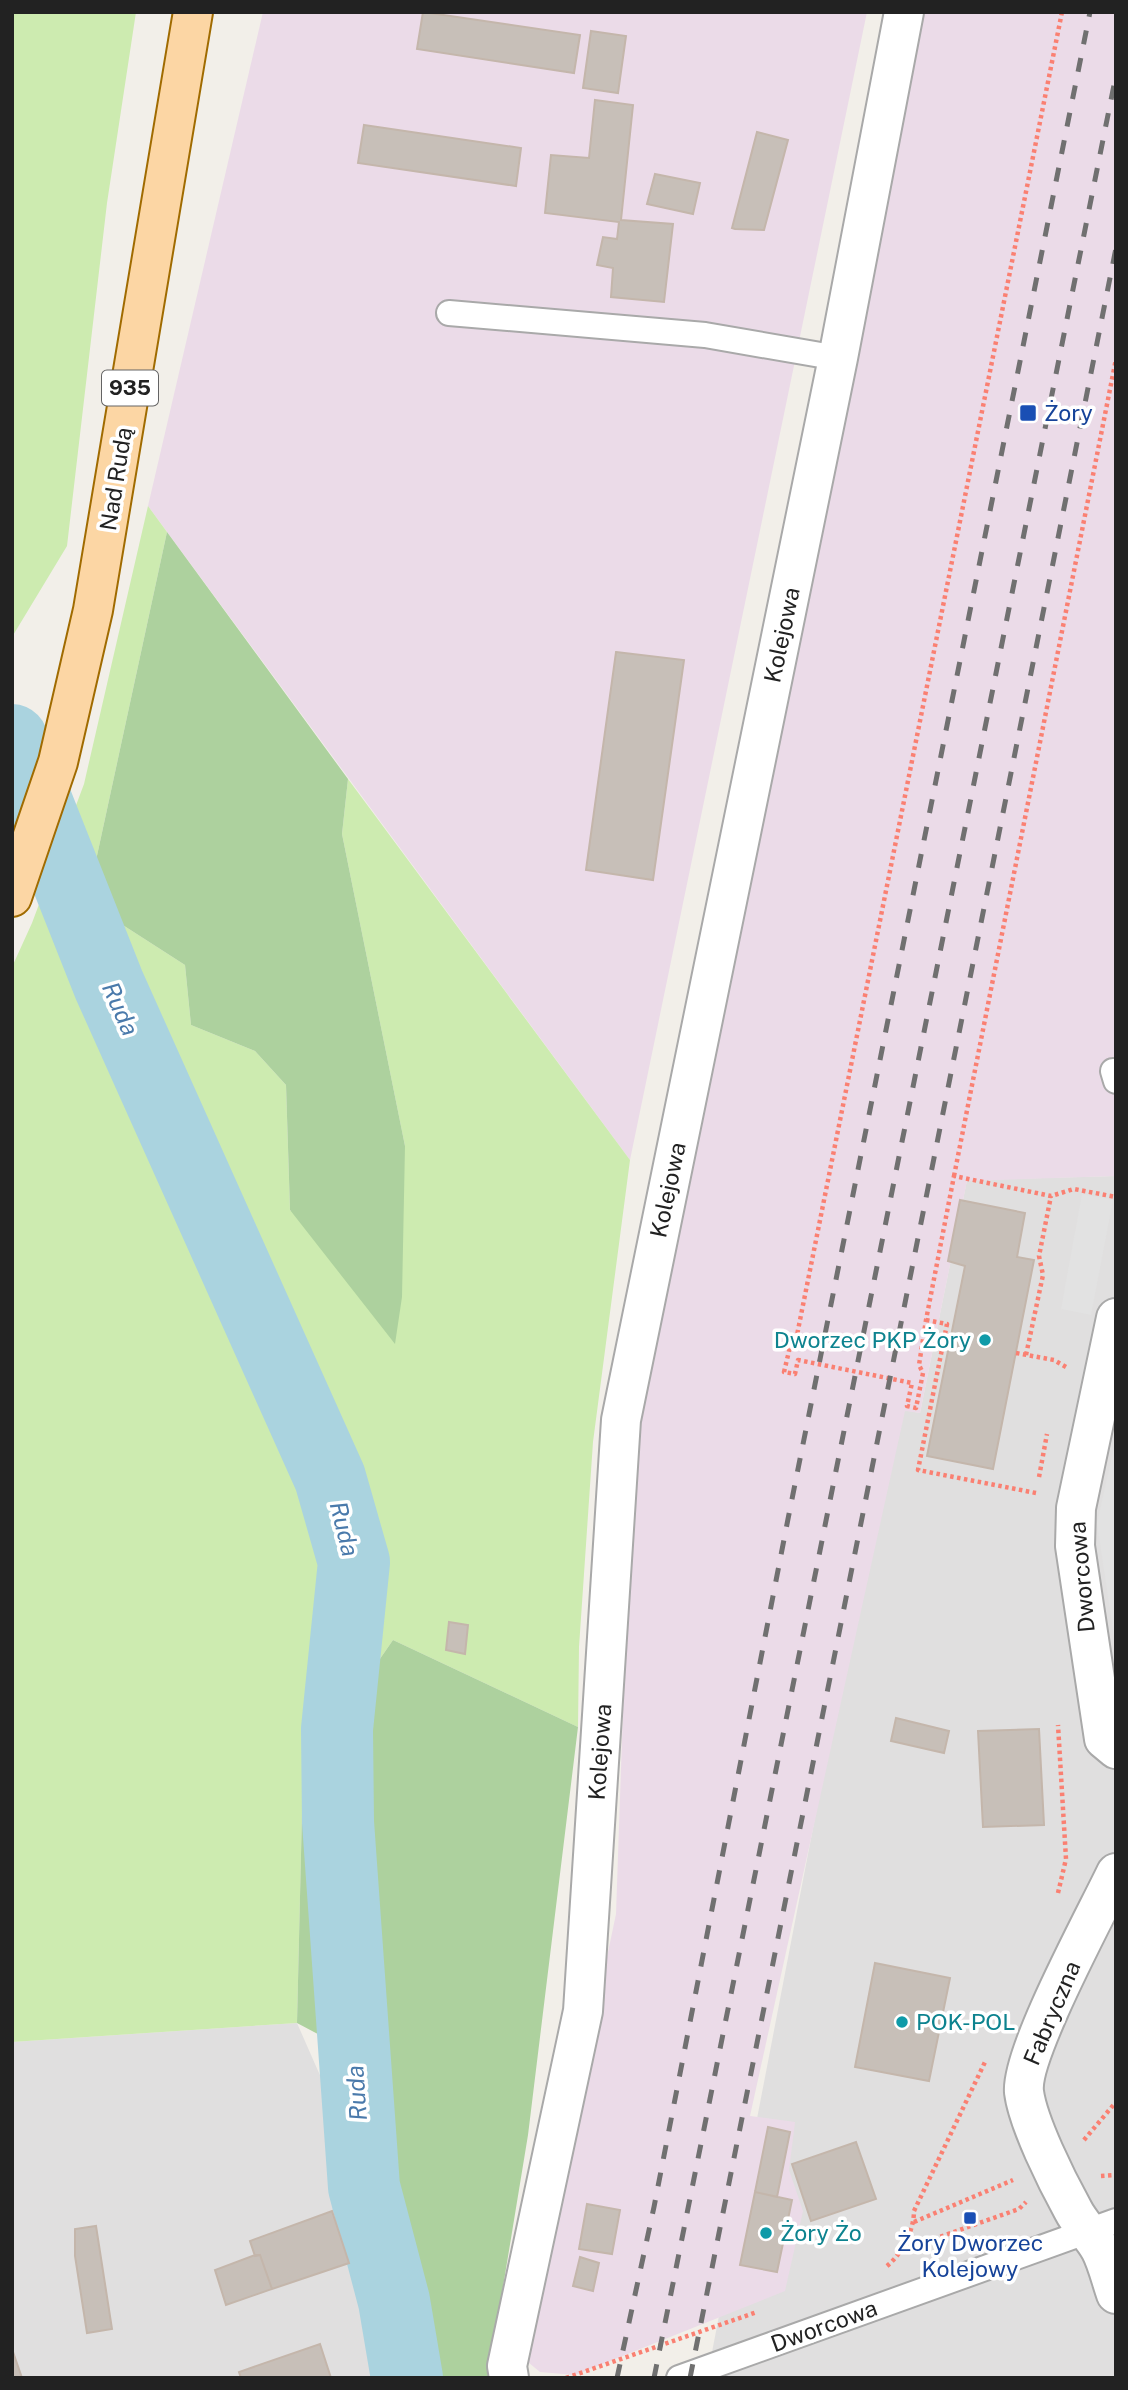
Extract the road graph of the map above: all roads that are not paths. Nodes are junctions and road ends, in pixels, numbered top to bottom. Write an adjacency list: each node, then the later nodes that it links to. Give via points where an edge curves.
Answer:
1 (193, 12): 5 (main road, Nad Rudą / 935, via 104,553 58,762)
2 (904, 12): 4 (street, Kolejowa)
3 (449, 313): 4 (lane, via 705,335)
4 (838, 358): 12 (street, Kolejowa, via 621,1420 583,2011 507,2366)
5 (15, 890)
6 (1116, 1318): 7 (street, Dworcowa, via 1087,1368 1075,1546 1104,1739)
7 (1116, 1749)
8 (1116, 1872): 9 (street, Fabryczna)
9 (1104, 1929): 10 (street, Fabryczna, via 1030,2057 1024,2090 1073,2211)
10 (1102, 2226): 11 (street, Fabryczna, via 1101,2250); 13 (lane, Dworcowa)
11 (1116, 2294)
12 (509, 2378)
13 (679, 2378)

